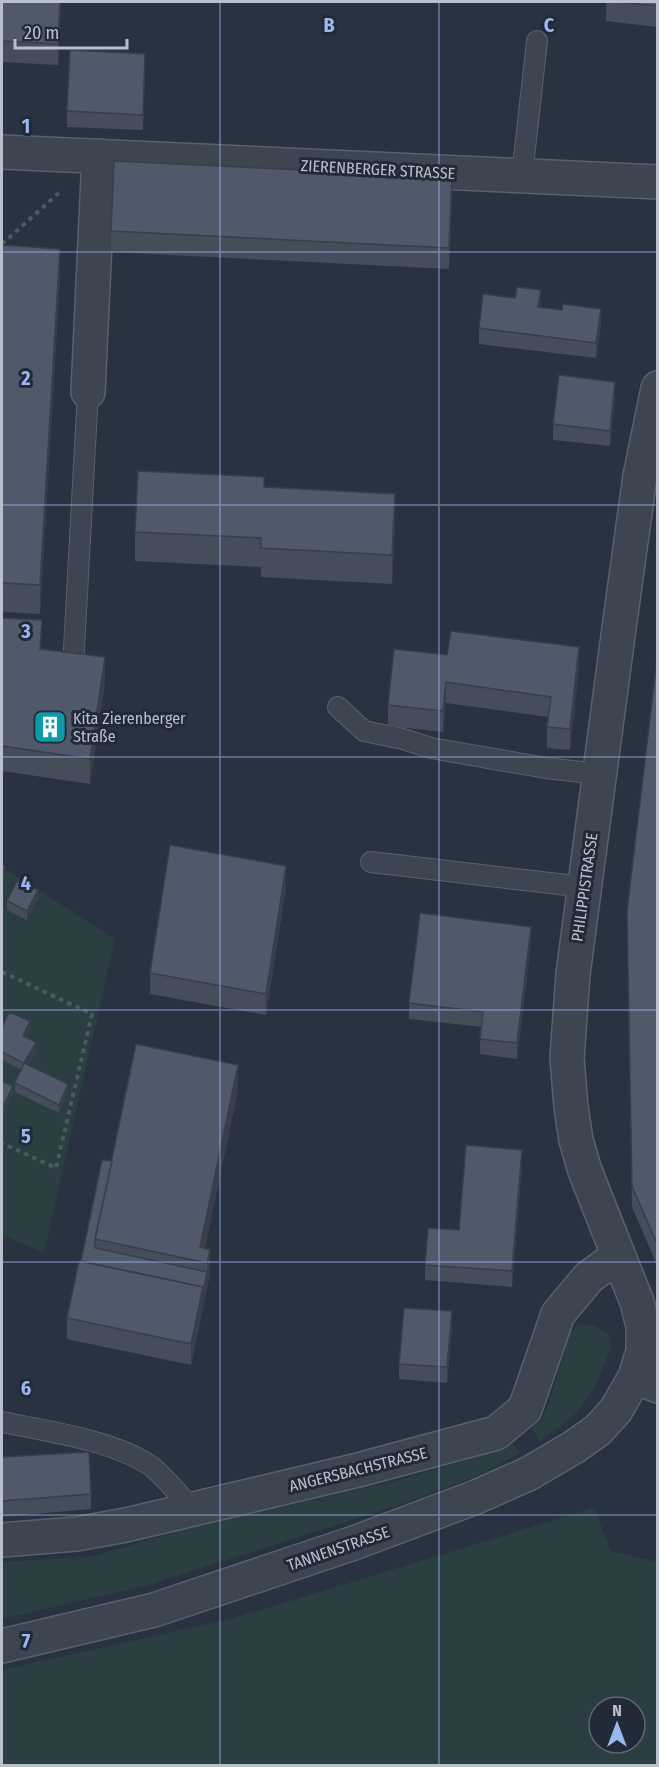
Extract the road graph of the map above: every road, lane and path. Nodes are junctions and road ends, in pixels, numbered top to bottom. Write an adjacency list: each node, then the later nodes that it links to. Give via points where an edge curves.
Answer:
1 (537, 41): 4 (lane)
2 (2, 152): 3 (street, ZIERENBERGER STRASSE)
3 (99, 156): 4 (street, ZIERENBERGER STRASSE); 6 (path); 8 (street)
4 (522, 176): 5 (street, ZIERENBERGER STRASSE)
5 (657, 182)
6 (2, 244)
7 (657, 388): 9 (street, PHILIPPISTRASSE)
8 (88, 392): 10 (lane)
9 (652, 444): 12 (street, PHILIPPISTRASSE, via 640,476)
10 (73, 666)
11 (338, 707): 12 (lane, via 364,731 431,748)
12 (599, 774): 14 (street, PHILIPPISTRASSE)
13 (371, 862): 14 (lane)
14 (584, 887): 17 (street, PHILIPPISTRASSE, via 569,1016 571,1107 585,1171)
15 (2, 972): 16 (path, via 92,1014 56,1168)
16 (2, 1143)
17 (618, 1256): 18 (street, PHILIPPISTRASSE, via 643,1326); 20 (street, ANGERSBACHSTRASSE, via 589,1277 558,1314 525,1409 496,1433)
18 (646, 1382): 22 (street, TANNENSTRASSE, via 598,1430 574,1447 528,1474 476,1497 354,1543 154,1610)
19 (2, 1422): 20 (lane, via 125,1453 150,1466)
20 (192, 1509): 21 (street, ANGERSBACHSTRASSE, via 86,1532)
21 (2, 1540)
22 (2, 1646)

